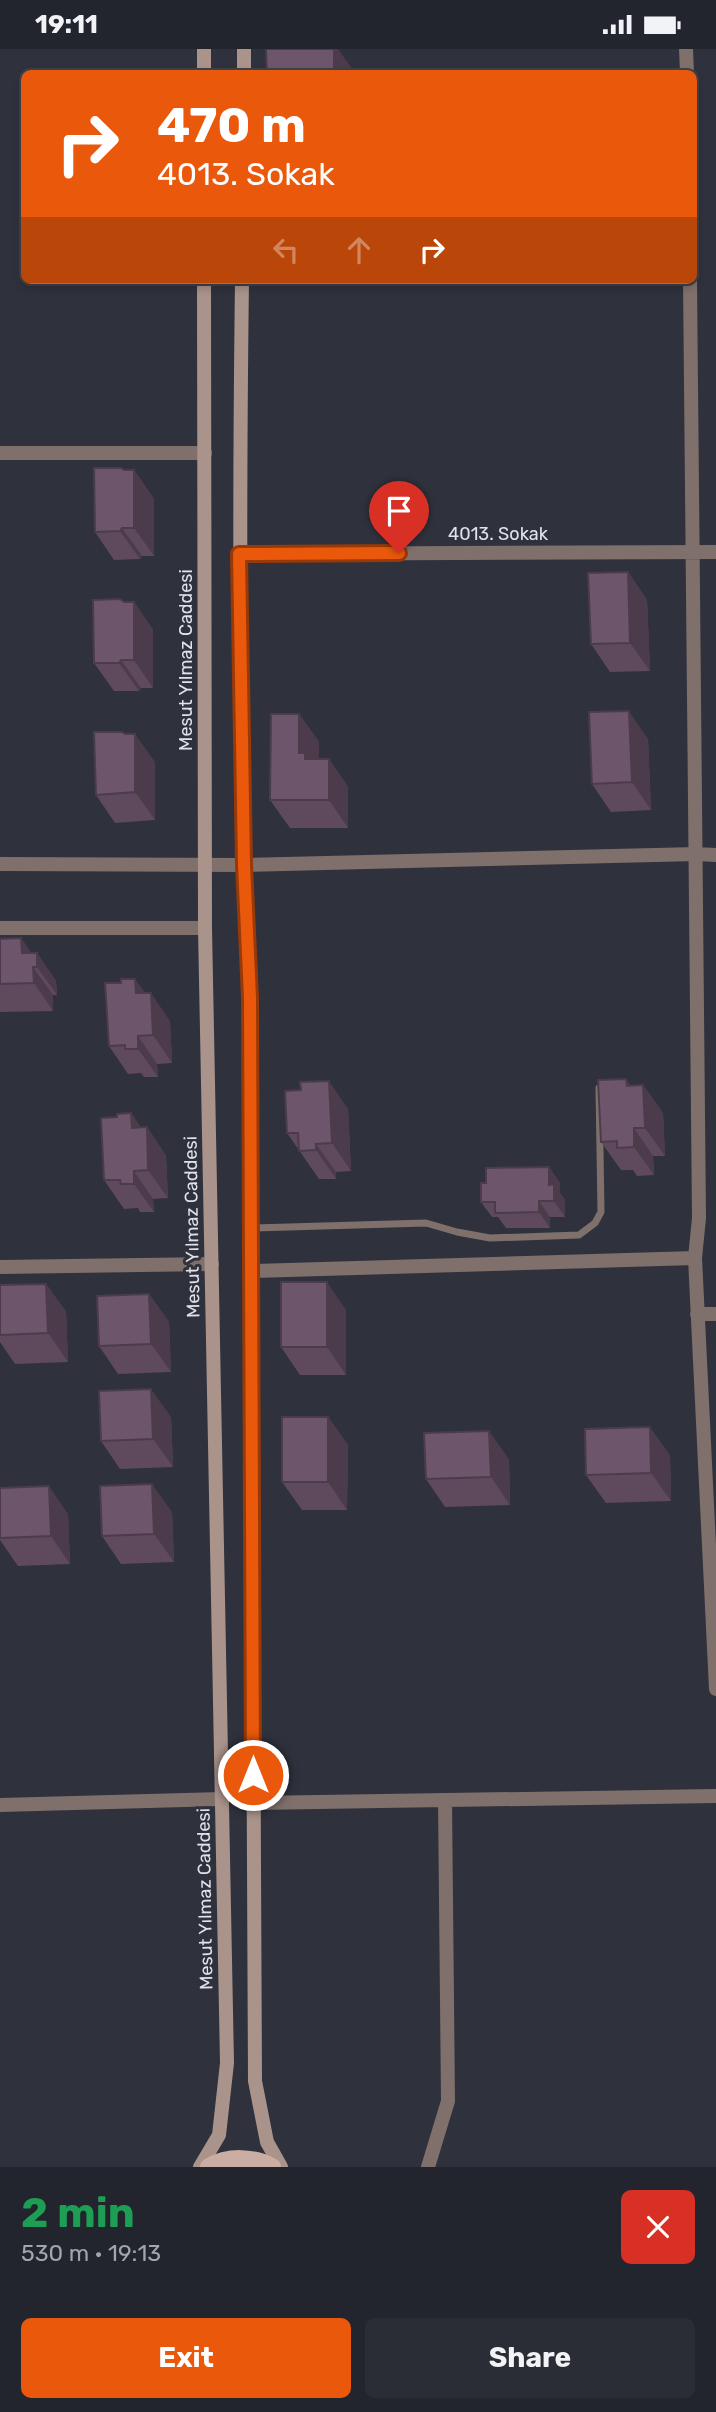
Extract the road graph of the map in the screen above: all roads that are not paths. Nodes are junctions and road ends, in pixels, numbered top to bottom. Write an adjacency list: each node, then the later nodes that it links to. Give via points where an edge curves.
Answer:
1 (204, 49): 4 (main road)
2 (244, 49): 5 (main road)
3 (687, 49): 6 (street)
4 (204, 70)
5 (244, 70)
6 (687, 70)
7 (204, 284): 11 (main road, Mesut Yılmaz Caddesi)
8 (242, 284): 14 (main road)
9 (690, 284): 12 (street)
10 (0, 453): 11 (street)
11 (205, 453): 18 (main road, Mesut Yılmaz Caddesi)
12 (693, 552): 13 (street, 4013. Sokak); 14 (street, 4013. Sokak); 15 (street)
13 (716, 552)
14 (239, 554): 19 (main road)
15 (697, 854): 16 (street); 19 (street); 24 (street, via 699,1218)
16 (716, 855)
17 (0, 864): 18 (street)
18 (206, 864): 19 (street); 20 (main road, Mesut Yılmaz Caddesi)
19 (244, 865): 23 (main road)
20 (205, 927): 21 (street); 25 (main road, Mesut Yılmaz Caddesi)
21 (0, 928)
22 (599, 1084): 23 (lane, via 601,1212 579,1235 490,1238 426,1223)
23 (251, 1228): 27 (main road)
24 (695, 1258): 27 (street); 28 (street)
25 (212, 1264): 26 (street); 32 (main road, Mesut Yılmaz Caddesi)
26 (0, 1267)
27 (251, 1271): 34 (main road)
28 (698, 1314): 29 (street); 30 (street)
29 (716, 1314)
30 (716, 1689)
31 (716, 1796): 33 (street)
32 (222, 1799): 35 (street); 36 (main road, Mesut Yılmaz Caddesi, via 227,2063 219,2135)
33 (445, 1800): 34 (street); 40 (street, via 448,2101)
34 (253, 1803): 39 (main road, via 254,2081 267,2143)
35 (0, 1805)
36 (200, 2167)
37 (209, 2167): 38 (main road, via 240,2159)
38 (272, 2167)
39 (281, 2167)
40 (428, 2167)

